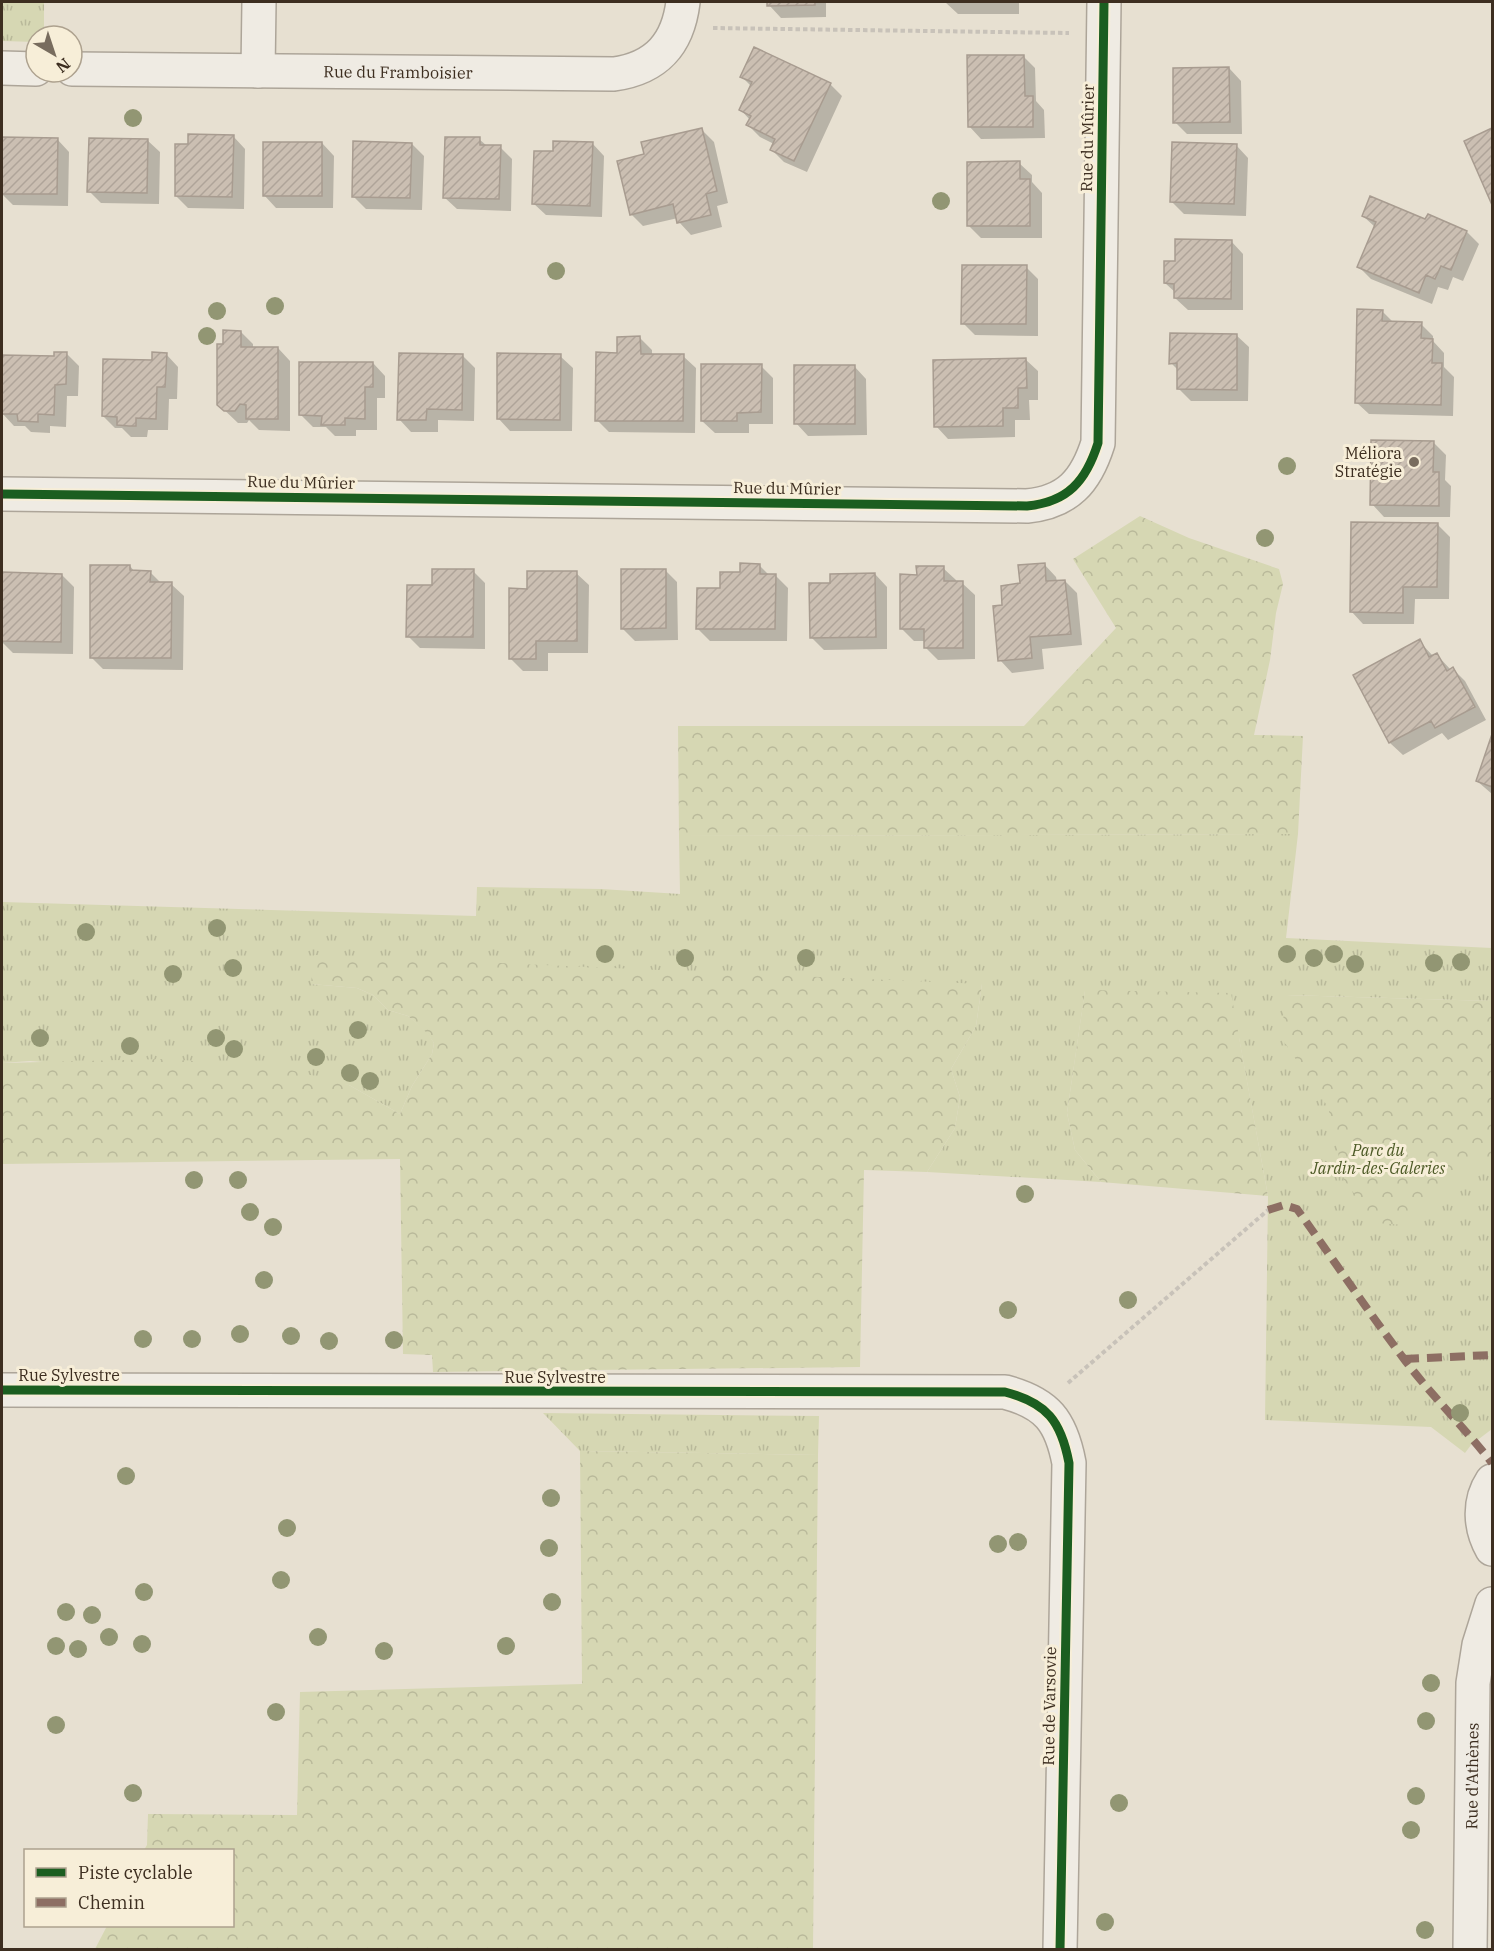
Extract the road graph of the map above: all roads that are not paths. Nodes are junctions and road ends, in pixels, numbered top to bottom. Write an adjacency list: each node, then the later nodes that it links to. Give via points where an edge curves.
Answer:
1 (259, 2): 7 (street)
2 (683, 2): 7 (street, Rue du Framboisier, via 679,25 665,50 630,72)
3 (1104, 2): 8 (street, Rue du Mûrier, via 1098,443 1084,476 1058,499 1027,506)
4 (2, 68): 5 (street)
5 (24, 69)
6 (84, 69): 7 (street, Rue du Framboisier)
7 (258, 71)
8 (2, 494)
9 (2, 1390): 10 (street, Rue Sylvestre, via 1005,1392 1041,1407 1064,1439)
10 (1069, 1463): 14 (street, Rue de Varsovie)
11 (1492, 1481): 12 (street, via 1483,1504 1482,1522)
12 (1492, 1549)
13 (1492, 1604): 15 (street, Rue d'Athènes, via 1479,1645 1473,1683)
14 (1060, 1950)
15 (1470, 1950)

